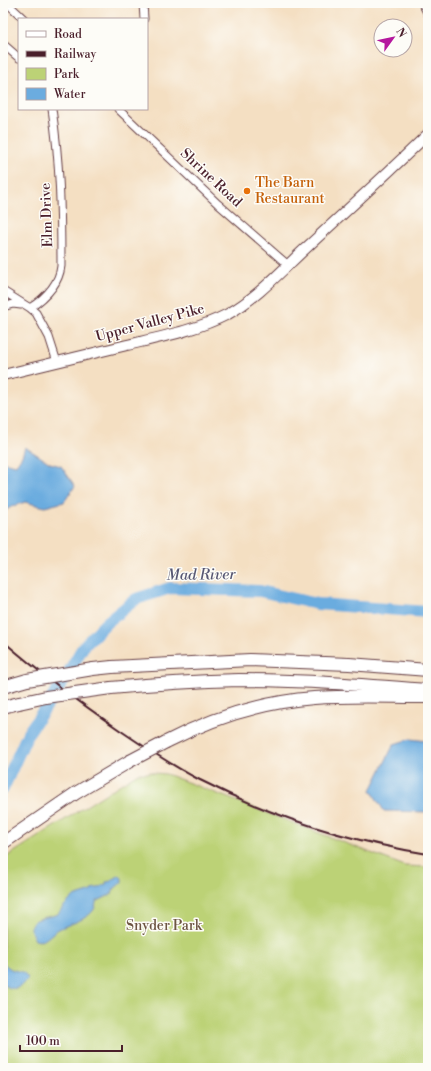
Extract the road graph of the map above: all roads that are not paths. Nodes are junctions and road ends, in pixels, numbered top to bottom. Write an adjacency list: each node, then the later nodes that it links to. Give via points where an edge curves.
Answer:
1 (7, 3): 5 (street)
2 (143, 3): 6 (street)
3 (422, 3): 4 (street)
4 (428, 14)
5 (23, 18)
6 (144, 18)
7 (3, 44): 8 (street)
8 (18, 57)
9 (52, 110): 14 (street, Elm Drive, via 59,185 61,266 59,277 43,299)
10 (119, 110): 12 (street, Shrine Road, via 218,204)
11 (428, 134): 12 (street, Upper Valley Pike)
12 (288, 264): 16 (street, Upper Valley Pike, via 270,283 242,305 213,321 162,337)
13 (3, 291): 14 (street)
14 (28, 306): 15 (street, via 14,304); 16 (street, via 49,337)
15 (3, 307)
16 (56, 362): 17 (street, Upper Valley Pike)
17 (3, 375)
18 (428, 670): 19 (highway, bridge, via 349,664 216,661 112,667 27,680)
19 (3, 687)
20 (428, 690): 22 (highway, bridge, via 239,680 111,688 46,697)
21 (428, 697): 23 (highway, bridge, via 314,698 230,714 190,730 130,761 76,793)
22 (3, 707)
23 (3, 843)

